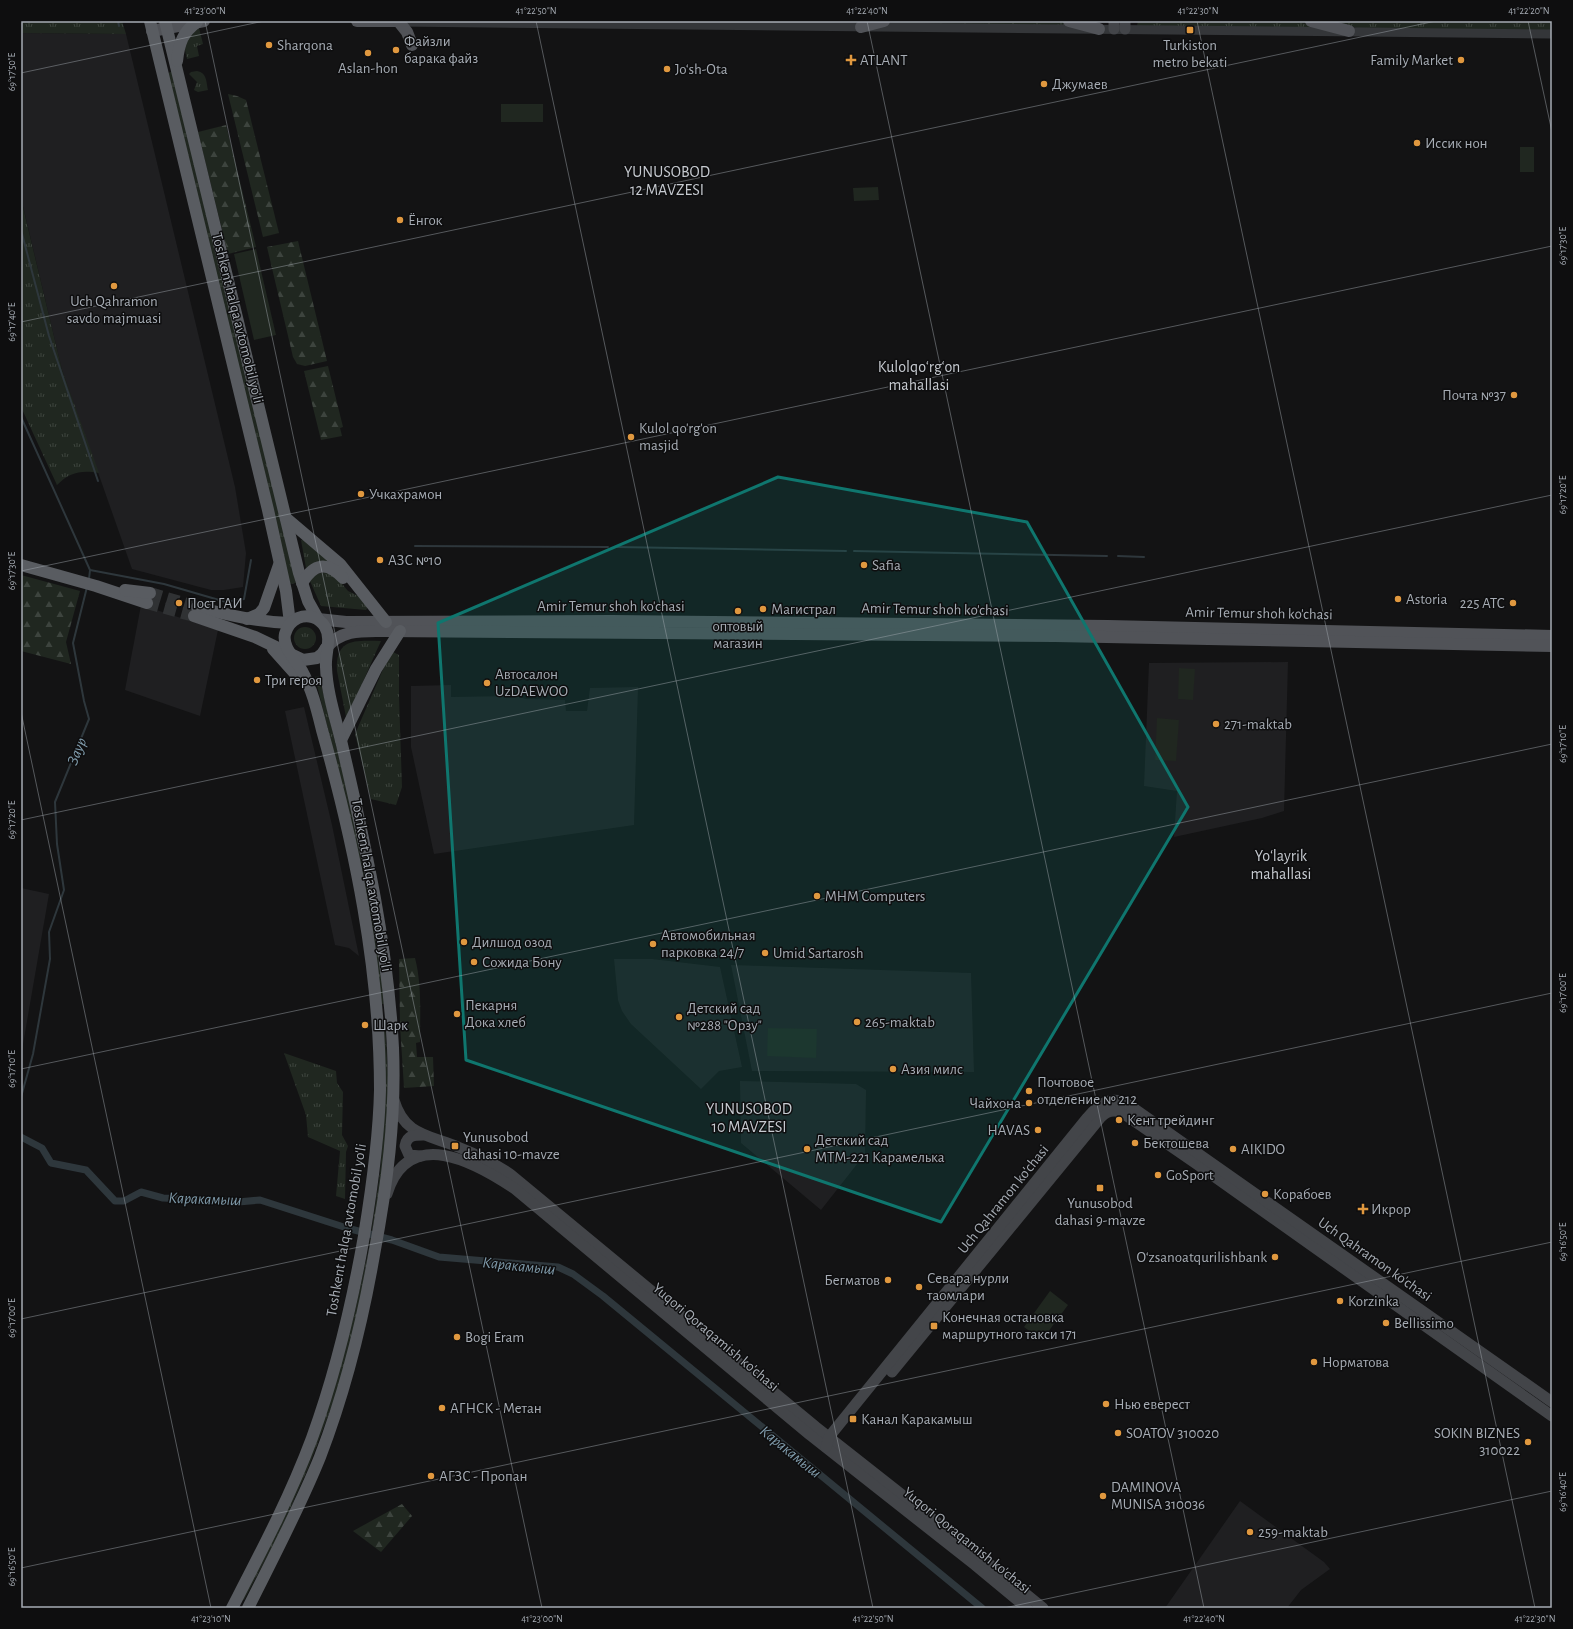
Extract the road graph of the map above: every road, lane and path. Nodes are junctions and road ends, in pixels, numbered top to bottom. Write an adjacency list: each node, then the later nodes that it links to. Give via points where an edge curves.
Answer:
1 (356, 21): 2 (main road)
2 (400, 21): 10 (street); 14 (main road)
3 (884, 21): 10 (main road)
4 (1069, 21): 11 (main road)
5 (1311, 21): 12 (main road)
6 (200, 22): 7 (main road); 15 (highway, via 188,30 181,39)
7 (166, 25): 9 (main road); 15 (highway, Toshkent halqa avtomobil yo'li)
8 (1120, 25): 11 (street); 12 (street)
9 (151, 26): 17 (highway, Toshkent halqa avtomobil yo'li)
10 (861, 27): 11 (street)
11 (1099, 29)
12 (1350, 31): 13 (street)
13 (1552, 34)
14 (412, 45)
15 (176, 68): 16 (highway, Toshkent halqa avtomobil yo'li)
16 (286, 518): 19 (highway, Toshkent halqa avtomobil yo'li); 20 (highway, via 340,564)
17 (280, 564): 21 (highway, Toshkent halqa avtomobil yo'li); 23 (highway, via 264,608 259,614)
18 (21, 565): 22 (highway)
19 (302, 583): 20 (highway, via 312,570 325,566 337,573 354,591); 24 (highway, Toshkent halqa avtomobil yo'li, via 308,602)
20 (361, 590): 26 (highway)
21 (286, 591): 25 (highway, via 279,614 275,619); 27 (highway, Toshkent halqa avtomobil yo'li)
22 (148, 598)
23 (247, 619): 25 (highway); 30 (highway, via 195,612)
24 (318, 619): 26 (main road, Amir Temur shoh ko'chasi); 27 (highway, via 306,616); 32 (highway, Toshkent halqa avtomobil yo'li, via 328,634)
25 (265, 622): 27 (highway)
26 (386, 622): 29 (main road, Amir Temur shoh ko'chasi, via 611,621 1101,626)
27 (290, 623): 33 (highway, Toshkent halqa avtomobil yo'li, via 285,636 287,649)
28 (400, 631): 31 (main road, Amir Temur shoh ko'chasi, via 1086,637); 32 (main road, Amir Temur shoh ko'chasi, via 347,634 336,638); 35 (highway, via 376,669)
29 (1552, 636)
30 (265, 641): 33 (highway); 34 (highway, via 293,670)
31 (1552, 646)
32 (326, 648): 33 (highway, via 322,654 310,660 297,658); 35 (highway, Toshkent halqa avtomobil yo'li, via 327,680)
33 (292, 654): 34 (highway, Toshkent halqa avtomobil yo'li, via 306,679)
34 (316, 706): 37 (highway, Toshkent halqa avtomobil yo'li, via 337,785 358,883)
35 (341, 740): 36 (highway, Toshkent halqa avtomobil yo'li, via 372,880 384,949)
36 (390, 1012): 37 (highway); 38 (highway, Toshkent halqa avtomobil yo'li, via 394,1068)
37 (376, 1014): 46 (highway, Toshkent halqa avtomobil yo'li, via 379,1122 367,1216 342,1342 313,1436 285,1504)
38 (393, 1099): 39 (main road, Yuqori Qoraqamish ko'chasi, via 397,1112 405,1123); 42 (highway, Toshkent halqa avtomobil yo'li, via 391,1151)
39 (423, 1135): 40 (main road, via 410,1136 405,1146 410,1155); 45 (main road, Yuqori Qoraqamish ko'chasi, via 469,1152 510,1174)
40 (420, 1156): 42 (main road, Yuqori Qoraqamish ko'chasi, via 398,1172); 45 (main road, Yuqori Qoraqamish ko'chasi, via 437,1154 456,1158 490,1173 515,1189)
41 (1201, 1161): 43 (main road, Uch Qahramon ko'chasi); 44 (main road, Uch Qahramon ko'chasi, via 1373,1289); 45 (main road, Uch Qahramon ko'chasi, via 1126,1103 1118,1100 1102,1103 1094,1110 1044,1179)
42 (384, 1202): 47 (highway, Toshkent halqa avtomobil yo'li, via 358,1335 341,1396 320,1456 287,1533)
43 (1552, 1402)
44 (1552, 1416)
45 (830, 1442): 48 (main road, Yuqori Qoraqamish ko'chasi); 49 (main road, Yuqori Qoraqamish ko'chasi, via 975,1552)
46 (232, 1608)
47 (248, 1608)
48 (1027, 1608)
49 (1043, 1608)

